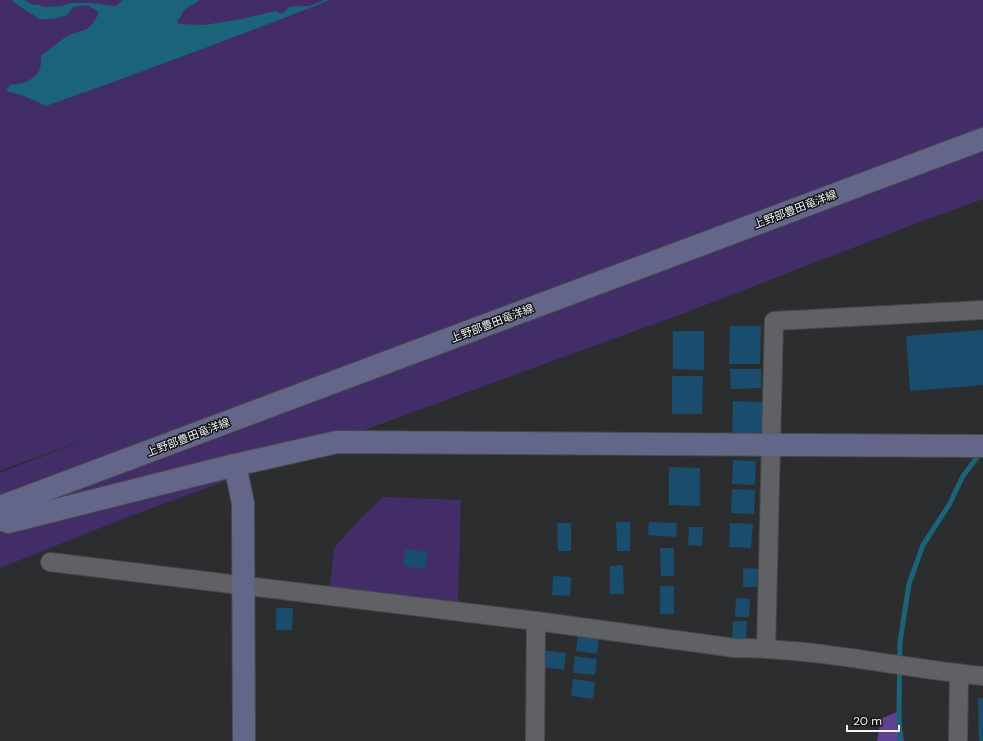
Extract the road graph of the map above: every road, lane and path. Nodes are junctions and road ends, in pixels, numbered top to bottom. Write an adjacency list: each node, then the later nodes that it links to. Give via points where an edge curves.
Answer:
1 (983, 139): 6 (street, 上野部豊田竜洋線)
2 (983, 310): 3 (street, via 774,321)
3 (771, 446): 4 (street); 5 (street, via 338,442); 11 (street)
4 (983, 446)
5 (235, 465): 7 (street, via 8,522); 9 (street, via 243,504)
6 (0, 507)
7 (0, 519)
8 (50, 562): 9 (street)
9 (244, 585): 10 (street); 14 (street)
10 (536, 621): 11 (street, via 735,648); 15 (street)
11 (766, 648): 12 (street)
12 (959, 674): 13 (street); 16 (street)
13 (983, 676)
14 (244, 741)
15 (535, 741)
16 (958, 741)

